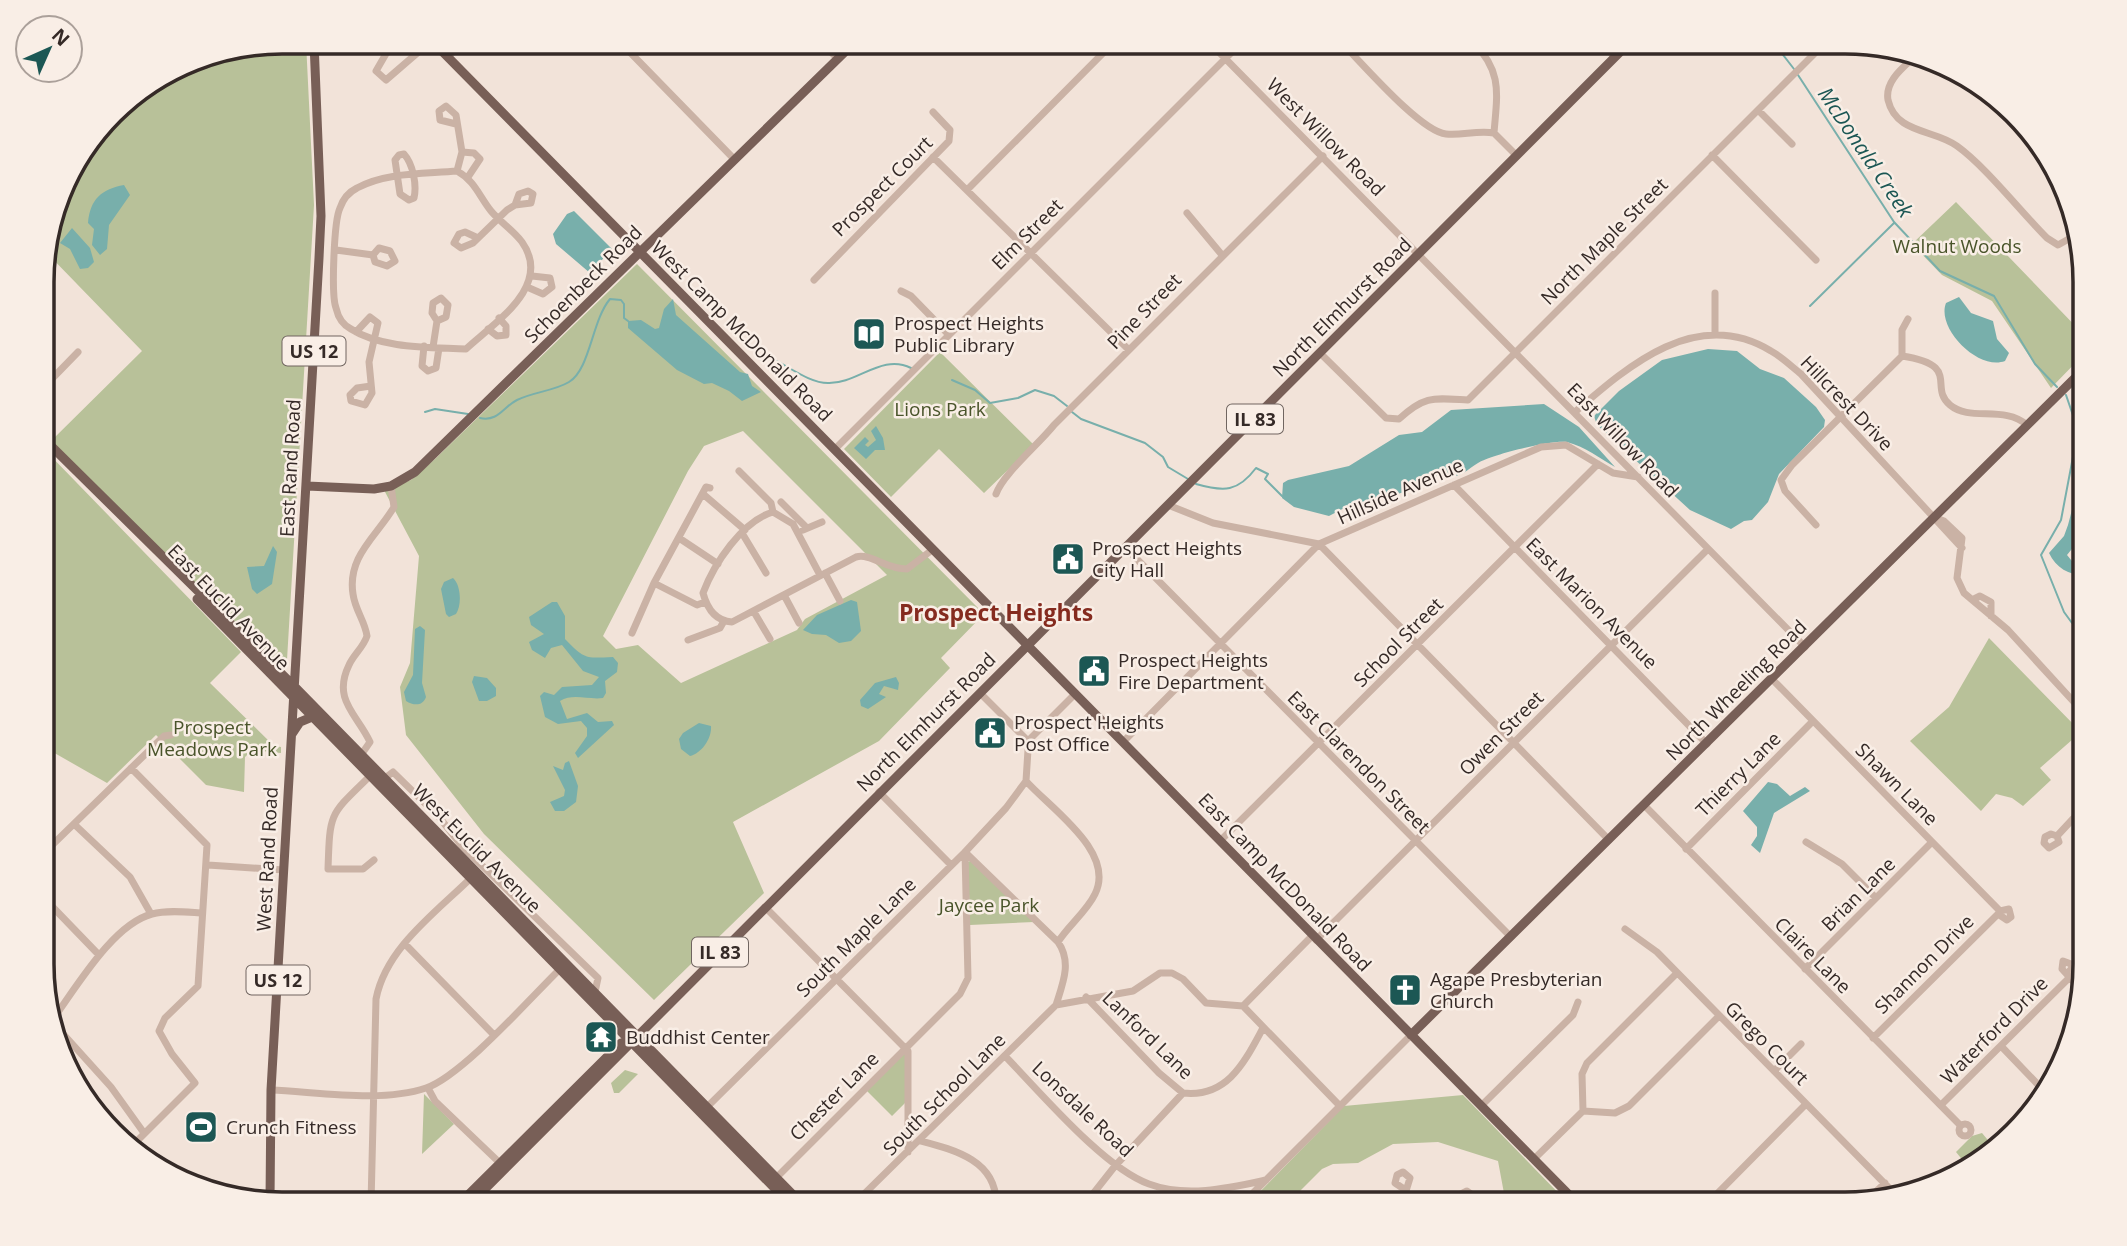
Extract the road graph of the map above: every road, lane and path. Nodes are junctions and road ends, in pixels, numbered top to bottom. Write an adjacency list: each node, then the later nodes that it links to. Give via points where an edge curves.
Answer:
1 (314, 54): 81 (main road, East Rand Road / US 12, via 321,216)
2 (386, 54): 3 (street, via 376,71 386,80)
3 (417, 54)
4 (445, 54): 17 (main road, West Camp McDonald Road)
5 (451, 54): 17 (street)
6 (632, 54): 32 (street)
7 (832, 54): 20 (street)
8 (844, 54): 20 (main road, Schoenbeck Road)
9 (1102, 54): 37 (street)
10 (1221, 54): 19 (street, West Willow Road)
11 (1229, 54): 19 (street, Elm Street)
12 (1353, 54): 25 (street, via 1425,126 1446,135 1477,130)
13 (1485, 54): 25 (street, via 1497,76)
14 (1612, 54): 18 (street)
15 (1618, 54): 18 (main road, North Elmhurst Road / IL 83)
16 (1814, 54): 22 (street, North Maple Street)
17 (448, 57): 44 (main road, West Camp McDonald Road)
18 (1615, 57): 28 (main road, North Elmhurst Road / IL 83)
19 (1225, 58): 30 (street, West Willow Road); 45 (street, Elm Street)
20 (838, 60): 32 (main road, Schoenbeck Road)
21 (1908, 63): 42 (street, via 1890,84 1888,98 1893,111 1905,124 1958,146 2047,238 2059,245)
22 (1758, 110): 26 (street); 29 (street, North Maple Street)
23 (933, 112): 31 (street, Prospect Court, via 950,130 949,141)
24 (456, 124): 27 (street)
25 (1494, 133): 28 (street)
26 (1792, 144)
27 (462, 152): 33 (street); 36 (street, via 480,159)
28 (1516, 155): 48 (main road, North Elmhurst Road / IL 83)
29 (1712, 155): 49 (street); 66 (street, North Maple Street)
30 (1323, 156): 47 (street, Pine Street); 48 (street, West Willow Road)
31 (933, 157): 37 (street); 51 (street, Prospect Court)
32 (735, 160): 44 (main road, Schoenbeck Road)
33 (457, 171): 34 (street); 36 (street)
34 (412, 174): 35 (street); 35 (street, via 407,157 399,155 395,160); 35 (street, via 415,193 409,200 400,194)
35 (397, 176): 43 (street, via 357,188 345,197 336,221)
36 (468, 177): 40 (street)
37 (967, 190): 45 (street)
38 (515, 205): 40 (street)
39 (1187, 213): 47 (street)
40 (499, 218): 41 (street); 50 (street, via 521,242 530,258)
41 (478, 237)
42 (2068, 239)
43 (336, 250): 46 (street); 59 (street, via 335,307 341,320)
44 (640, 253): 76 (main road, West Camp McDonald Road); 82 (main road, Schoenbeck Road, via 415,472)
45 (1030, 254): 61 (street, Elm Street); 64 (street)
46 (373, 255)
47 (1222, 255): 64 (street, Pine Street)
48 (1419, 255): 66 (street, East Willow Road); 67 (main road, North Elmhurst Road / IL 83)
49 (1816, 260)
50 (532, 276): 52 (street); 52 (street, via 550,278 552,287 543,294)
51 (814, 280)
52 (527, 287): 55 (street)
53 (901, 291): 61 (street)
54 (1715, 293): 60 (street)
55 (499, 318): 58 (street); 58 (street, via 506,335 497,337)
56 (1908, 319): 68 (street, via 1902,330)
57 (438, 321): 63 (street)
58 (488, 329): 63 (street, via 466,349)
59 (356, 332): 62 (street); 62 (street, via 364,320 375,318)
60 (1715, 333): 72 (street, Hillcrest Drive, via 1681,339 1651,353); 73 (street, Hillcrest Drive, via 1770,350 1801,374)
61 (949, 335): 76 (street, Elm Street)
62 (374, 339): 63 (street); 71 (street, via 369,362)
63 (432, 347)
64 (1129, 350): 85 (street, Pine Street, via 1054,425)
65 (78, 352): 69 (street)
66 (1515, 352): 67 (street, North Maple Street, via 1468,400 1418,402 1399,419 1386,418); 72 (street, East Willow Road)
67 (1321, 354): 87 (main road, North Elmhurst Road / IL 83)
68 (1902, 356): 73 (street); 74 (street, via 1934,366 1949,405 1961,411 2016,416)
69 (54, 377)
70 (2072, 381): 74 (main road, North Wheeling Road)
71 (371, 386)
72 (1575, 412): 79 (street, East Willow Road)
73 (1839, 419): 89 (street, Hillcrest Drive); 91 (street, via 1781,480 1785,491)
74 (2027, 425): 89 (main road, North Wheeling Road)
75 (54, 449): 95 (main road, East Euclid Avenue)
76 (835, 449): 100 (main road, West Camp McDonald Road)
77 (1598, 464): 79 (street, Hillside Avenue, via 1613,473); 80 (street, Hillside Avenue, via 1566,445 1541,447); 98 (street, School Street)
78 (739, 471): 88 (street, via 771,503)
79 (1638, 477): 99 (street, East Willow Road)
80 (1454, 485): 96 (street, Hillside Avenue); 98 (street, East Marion Avenue)
81 (307, 486): 82 (main road, Schoenbeck Road); 119 (main road, East Rand Road / US 12)
82 (391, 486): 136 (street, via 394,507 360,552 353,576 352,592 367,636 349,665 344,696 347,709 369,742)
83 (710, 488): 84 (street, via 706,486)
84 (703, 494): 93 (street); 94 (street)
85 (996, 494)
86 (781, 502): 92 (street)
87 (1168, 505): 96 (street, Hillside Avenue, via 1213,523); 97 (main road, North Elmhurst Road / IL 83)
88 (773, 512): 92 (street); 93 (street, via 761,515)
89 (1937, 518): 118 (main road, North Wheeling Road); 126 (street, Hillcrest Drive, via 1962,538 1957,578 1964,593)
90 (822, 522): 92 (street)
91 (1816, 525)
92 (803, 530): 103 (street)
93 (743, 531): 101 (street); 102 (street)
94 (679, 538): 101 (street); 104 (street)
95 (142, 539): 120 (main road, East Euclid Avenue); 125 (main road, East Euclid Avenue)
96 (1319, 544): 115 (street); 116 (street)
97 (1126, 548): 114 (main road, North Elmhurst Road / IL 83); 115 (street, East Clarendon Street)
98 (1515, 548): 116 (street, School Street); 117 (street, East Marion Avenue)
99 (1708, 549): 117 (street, Owen Street); 118 (street, East Willow Road)
100 (932, 550): 103 (street, via 907,569 884,566 861,555); 114 (main road, West Camp McDonald Road)
101 (718, 565): 107 (street, via 703,593)
102 (766, 573)
103 (823, 574): 105 (street); 106 (street)
104 (654, 583): 107 (street, via 697,605); 111 (street)
105 (784, 595): 108 (street); 110 (street)
106 (839, 601)
107 (705, 602): 109 (street)
108 (754, 611): 109 (street); 112 (street)
109 (724, 621): 113 (street, via 720,628)
110 (799, 623)
111 (632, 633)
112 (769, 639)
113 (688, 640)
114 (1028, 645): 123 (main road, North Elmhurst Road / IL 83); 124 (main road, East Camp McDonald Road)
115 (1222, 645): 131 (street); 132 (street, East Clarendon Street)
116 (1418, 645): 132 (street, School Street); 133 (street)
117 (1611, 645): 133 (street, Owen Street); 134 (street, East Marion Avenue)
118 (1805, 647): 121 (main road, North Wheeling Road)
119 (296, 656): 120 (main road, via 287,666); 122 (main road, East Rand Road / US 12)
120 (273, 666): 122 (main road, East Euclid Avenue)
121 (1772, 679): 128 (street, Shawn Lane); 134 (main road, North Wheeling Road)
122 (294, 686): 125 (main road, West Rand Road / US 12); 136 (main road, West Euclid Avenue)
123 (981, 693): 124 (street, via 1028,741); 141 (main road, North Elmhurst Road / IL 83)
124 (1075, 694): 131 (main road, East Camp McDonald Road)
125 (293, 698): 127 (main road, West Euclid Avenue); 130 (main road, West Rand Road / US 12)
126 (2072, 700)
127 (312, 717): 130 (main road, via 300,722); 138 (main road, West Euclid Avenue)
128 (1812, 722): 150 (street, Shawn Lane); 152 (street, Thierry Lane)
129 (171, 735): 137 (street, via 164,736)
130 (291, 735): 157 (main road, West Rand Road / US 12)
131 (1123, 742): 147 (main road, East Camp McDonald Road)
132 (1319, 743): 147 (street, School Street); 148 (street, East Clarendon Street)
133 (1513, 743): 146 (street); 148 (street, Owen Street)
134 (1707, 744): 142 (main road, North Wheeling Road)
135 (1028, 750): 140 (street)
136 (361, 755): 139 (main road, West Euclid Avenue)
137 (131, 768): 144 (street); 155 (street, via 200,835 207,845)
138 (370, 776): 139 (main road, West Euclid Avenue); 154 (street, via 330,822 328,869 363,869)
139 (381, 781): 158 (main road, West Euclid Avenue); 176 (street, via 393,772 439,817 598,978)
140 (1026, 781): 153 (street, South Maple Lane); 168 (street, via 1090,846 1098,862 1095,896)
141 (879, 792): 156 (street); 160 (main road, North Elmhurst Road / IL 83)
142 (1644, 805): 146 (main road, North Wheeling Road); 152 (street, Claire Lane)
143 (2072, 819): 145 (street)
144 (74, 824): 151 (street); 164 (street, via 130,877)
145 (2057, 835)
146 (1609, 840): 166 (main road, North Wheeling Road)
147 (1220, 841): 167 (main road, East Camp McDonald Road)
148 (1415, 841): 166 (street, East Clarendon Street); 167 (street, Owen Street)
149 (1806, 842): 159 (street, via 1842,864)
150 (1932, 842): 159 (street, Brian Lane); 162 (street, Shawn Lane)
151 (54, 843)
152 (1686, 849): 172 (street, Claire Lane)
153 (965, 852): 156 (street, South Maple Lane); 168 (street); 191 (street, Chester Lane, via 968,978 960,994)
154 (374, 860)
155 (208, 865): 157 (street); 163 (street)
156 (951, 865): 174 (street, South Maple Lane)
157 (284, 870): 196 (main road, West Rand Road / US 12)
158 (474, 875): 169 (street); 171 (main road, West Euclid Avenue)
159 (1876, 898): 172 (street, Brian Lane)
160 (765, 906): 174 (street); 187 (main road, North Elmhurst Road / IL 83)
161 (54, 908): 170 (street)
162 (1999, 912): 188 (street, Shannon Drive)
163 (200, 913): 164 (street); 206 (street, via 198,986 165,1018 159,1031 195,1083)
164 (151, 914): 170 (street, via 130,925)
165 (1625, 929): 173 (street, Grego Court, via 1657,952)
166 (1511, 937): 185 (main road, North Wheeling Road)
167 (1314, 938): 180 (street, Owen Street); 185 (main road, East Camp McDonald Road)
168 (1058, 942): 179 (street, via 1065,952 1065,973)
169 (405, 944): 184 (street); 197 (street, via 388,964 378,988)
170 (99, 955): 181 (street)
171 (563, 966): 176 (main road, West Euclid Avenue); 184 (street); 187 (main road, West Euclid Avenue)
172 (1805, 969): 188 (street, Claire Lane)
173 (1676, 974): 182 (street, Grego Court); 204 (street, via 1587,1063 1582,1074)
174 (836, 978): 191 (street); 203 (street, South Maple Lane)
175 (2072, 980): 190 (street, Waterford Drive, via 2068,976)
176 (595, 992): 187 (main road, West Euclid Avenue)
177 (1086, 998): 179 (street); 180 (street, via 1133,991 1160,973 1172,973 1206,1003); 198 (street, Lanford Lane, via 1159,1073)
178 (1578, 1002): 201 (street, via 1573,1015)
179 (1056, 1005): 192 (street, South School Lane)
180 (1243, 1006): 183 (street)
181 (59, 1010)
182 (1718, 1017): 193 (street, Grego Court); 204 (street, via 1629,1106 1615,1113)
183 (1264, 1028): 198 (street, via 1231,1078 1207,1092); 200 (street)
184 (494, 1034): 195 (street, via 460,1067)
185 (1411, 1035): 200 (street); 201 (main road, East Camp McDonald Road)
186 (66, 1037): 206 (street)
187 (633, 1037): 203 (main road); 211 (main road, North Elmhurst Road / IL 83, via 621,1043)
188 (1873, 1038): 202 (street, Claire Lane)
189 (1801, 1044): 193 (street)
190 (2001, 1046): 194 (street); 202 (street, Waterford Drive)
191 (905, 1047): 209 (street, via 909,1056); 213 (street, Chester Lane)
192 (1004, 1056): 208 (street, South School Lane); 212 (street, Lonsdale Road)
193 (1774, 1071): 199 (street, Grego Court)
194 (2038, 1085)
195 (428, 1088): 197 (street); 211 (street, via 435,1101)
196 (271, 1090): 197 (street); 218 (main road, West Rand Road / US 12)
197 (374, 1094): 223 (street)
198 (1186, 1094): 212 (street)
199 (1806, 1104): 215 (street, Grego Court); 222 (street)
200 (1339, 1105): 214 (street)
201 (1482, 1105): 210 (main road, East Camp McDonald Road)
202 (1941, 1105): 205 (street, Claire Lane)
203 (705, 1109): 213 (main road)
204 (1583, 1111): 210 (street)
205 (1960, 1125)
206 (144, 1133): 207 (street)
207 (138, 1140)
208 (921, 1141): 209 (street, South School Lane); 229 (street, via 974,1160 990,1175)
209 (908, 1152): 228 (street, South School Lane)
210 (1534, 1159): 221 (main road, East Camp McDonald Road)
211 (503, 1166): 224 (main road, North Elmhurst Road / IL 83); 225 (main road, North Elmhurst Road / IL 83)
212 (1115, 1166): 214 (street, Lonsdale Road, via 1149,1184 1183,1191 1225,1189); 219 (street)
213 (774, 1178): 226 (main road); 227 (main road)
214 (1266, 1180): 220 (street)
215 (1885, 1183): 216 (street, Grego Court); 217 (street)
216 (1889, 1187)
217 (1880, 1188)
218 (270, 1191)
219 (1095, 1191)
220 (1255, 1191)
221 (1565, 1191)
222 (1718, 1191)
223 (371, 1192)
224 (473, 1192)
225 (481, 1192)
226 (782, 1192)
227 (789, 1192)
228 (867, 1192)
229 (993, 1192)

